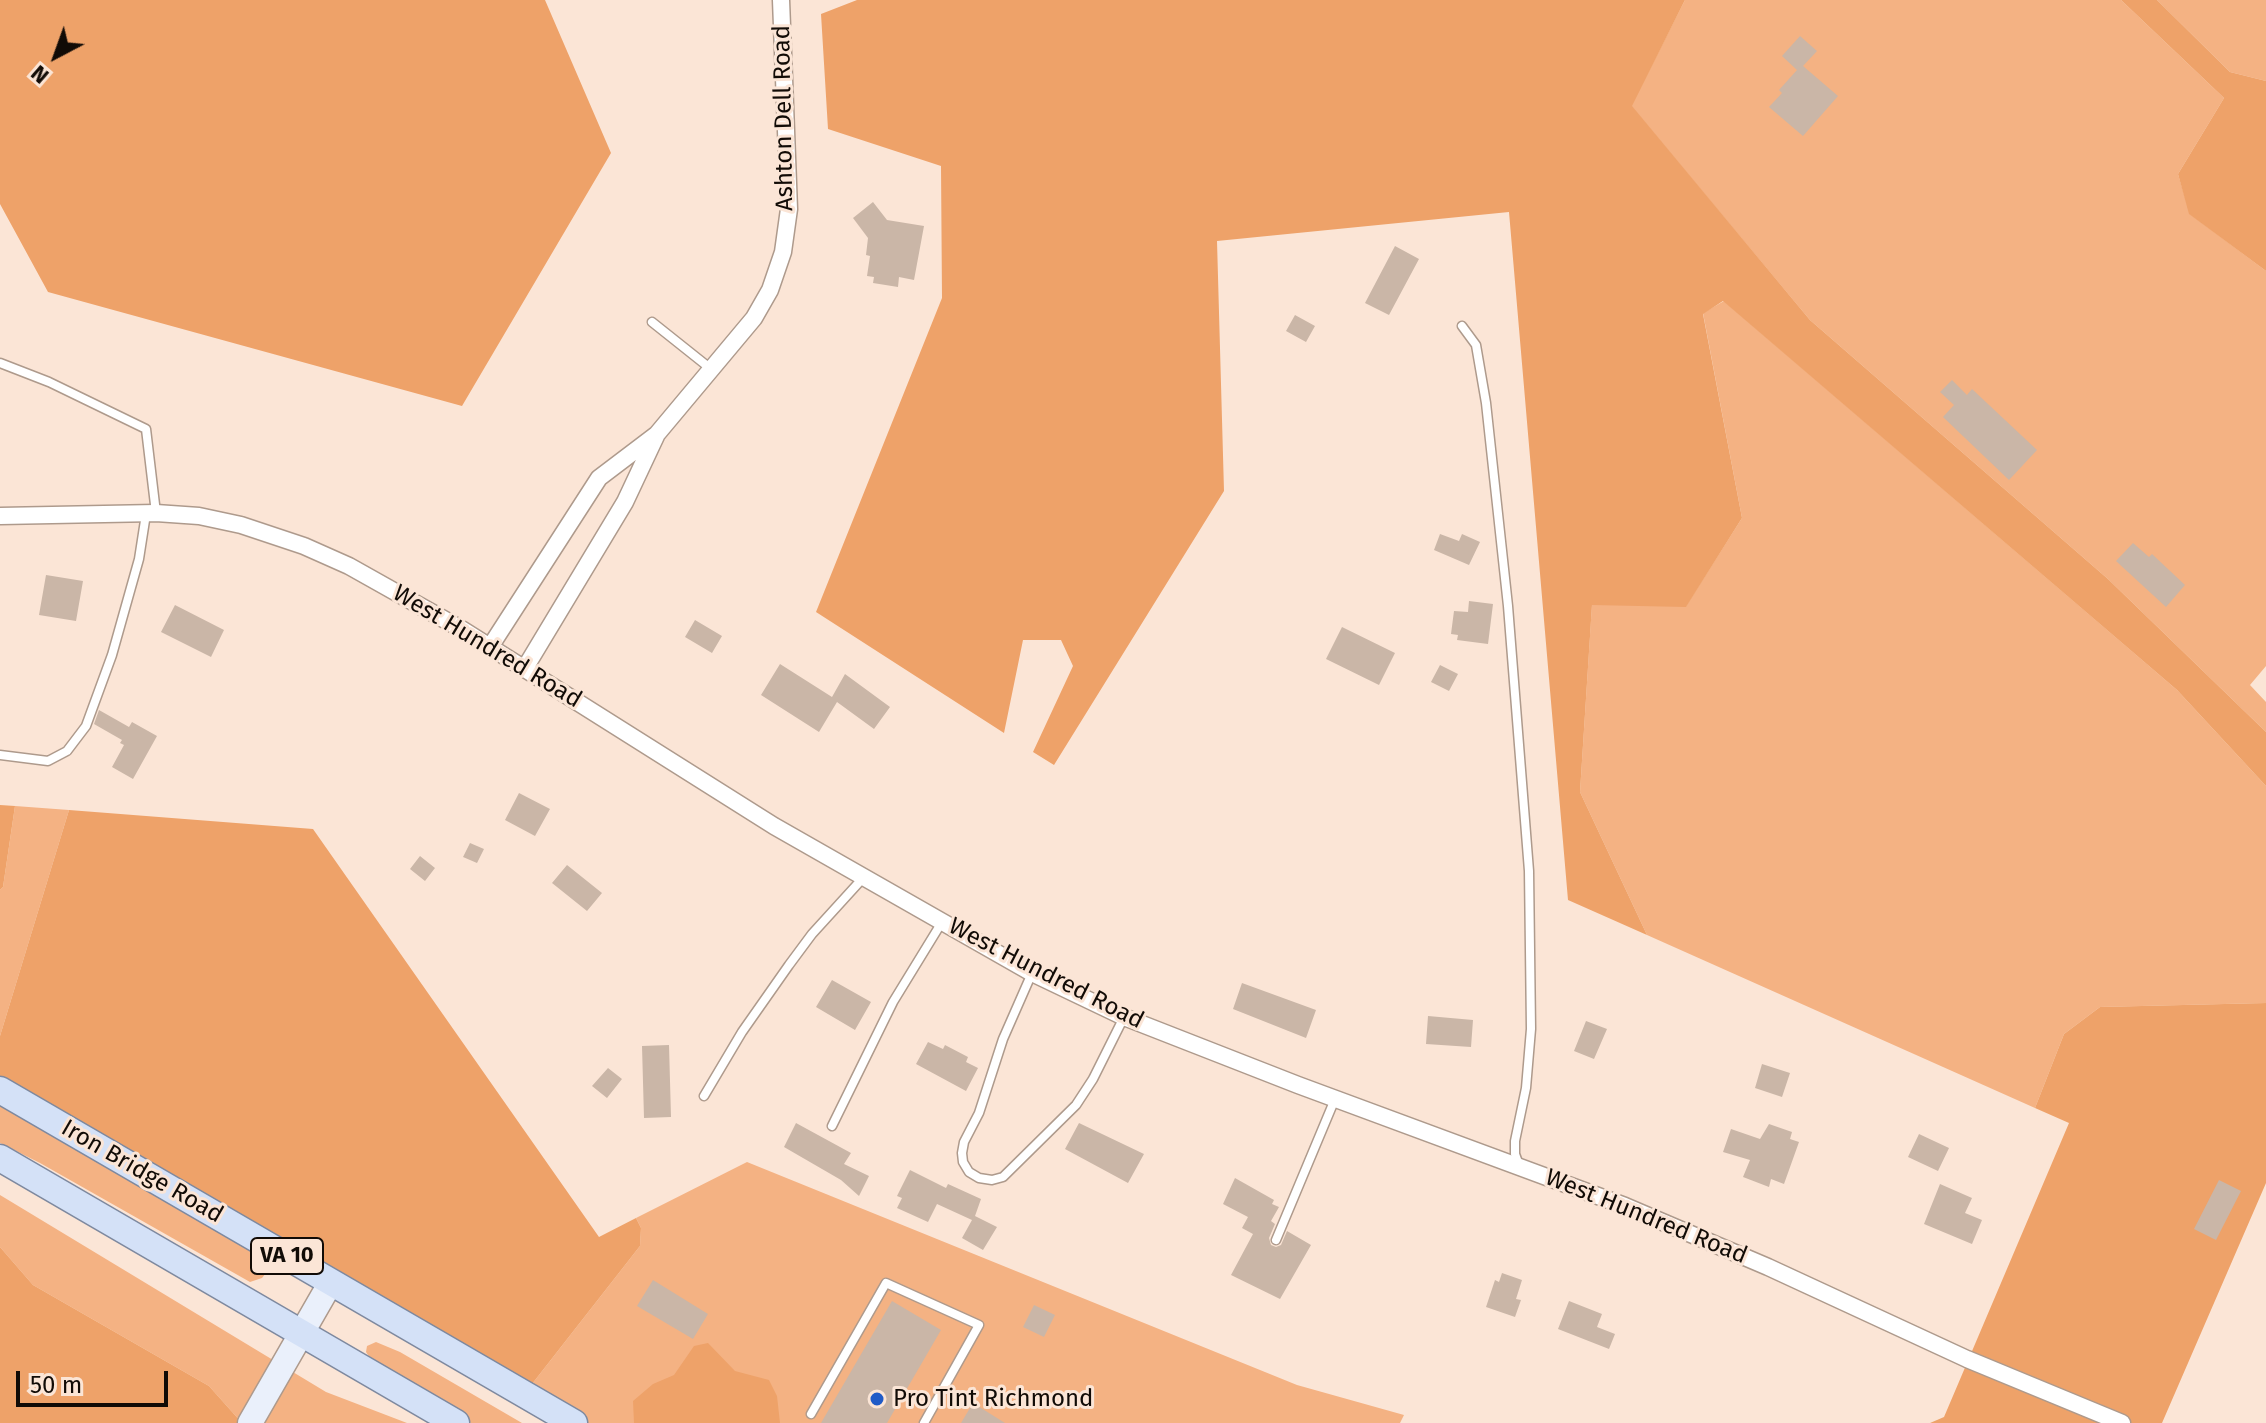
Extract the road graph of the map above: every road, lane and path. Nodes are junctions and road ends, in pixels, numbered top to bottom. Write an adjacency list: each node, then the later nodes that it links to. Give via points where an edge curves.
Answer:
1 (781, 0): 5 (street, Ashton Dell Road, via 789,209 783,252 754,318)
2 (652, 322): 5 (lane)
3 (1462, 326): 21 (lane, via 1476,345 1486,403 1529,871 1531,1029 1515,1141)
4 (0, 363): 7 (lane, via 146,429)
5 (711, 370): 6 (street, Ashton Dell Road)
6 (657, 434): 9 (street, Ashton Dell Road, via 599,478); 10 (street, Ashton Dell Road, via 625,502)
7 (151, 513): 8 (street, West Hundred Road); 9 (street, West Hundred Road, via 241,525 304,546); 11 (lane, via 112,655 86,726 67,751 48,761)
8 (0, 516)
9 (490, 647): 10 (street, West Hundred Road)
10 (525, 668): 12 (street, West Hundred Road)
11 (0, 755)
12 (863, 877): 13 (street, West Hundred Road); 17 (lane, via 789,965)
13 (942, 922): 14 (street, West Hundred Road); 19 (lane, via 893,1002)
14 (1032, 973): 15 (street, West Hundred Road); 15 (lane, via 964,1142 963,1162 979,1178 1003,1177 1076,1105)
15 (1124, 1017): 18 (street, West Hundred Road)
16 (0, 1090): 23 (main road, Iron Bridge Road / VA 10)
17 (704, 1096)
18 (1335, 1099): 21 (street, West Hundred Road); 22 (lane)
19 (832, 1126)
20 (0, 1158): 24 (main road, VA 10)
21 (1519, 1166): 30 (street, West Hundred Road, via 1625,1206)
22 (1276, 1240)
23 (331, 1282): 24 (street); 28 (main road, Iron Bridge Road / VA 10)
24 (302, 1333): 26 (street); 27 (main road, VA 10)
25 (811, 1414): 29 (lane, via 886,1283 979,1325)
26 (250, 1423)
27 (456, 1423)
28 (574, 1423)
29 (924, 1423)
30 (2122, 1423)

